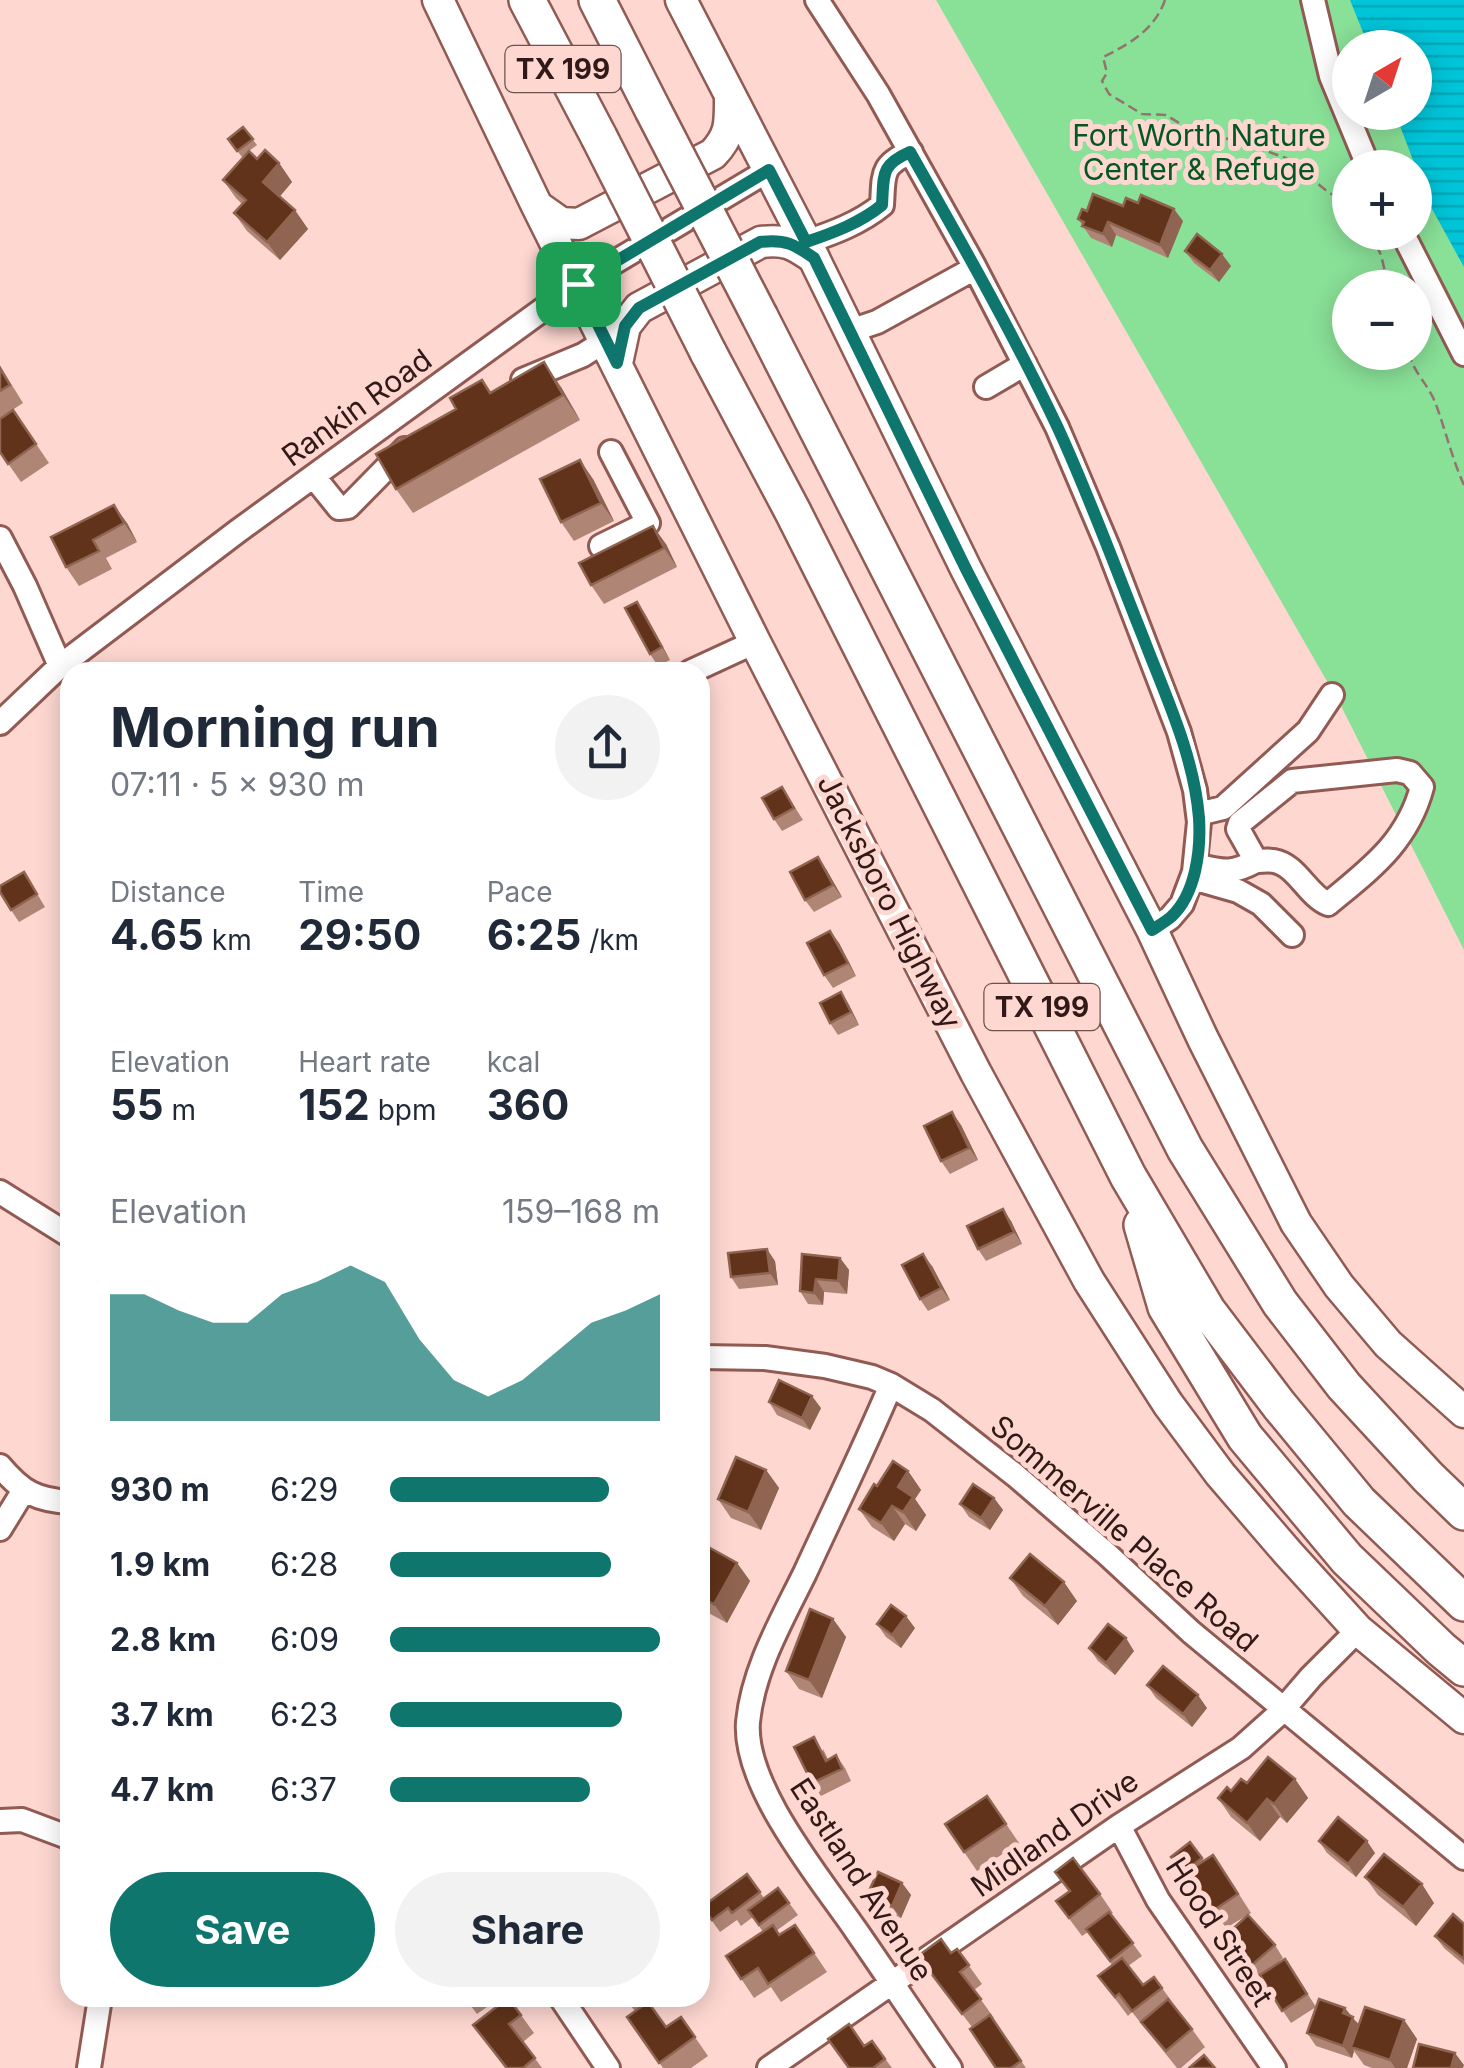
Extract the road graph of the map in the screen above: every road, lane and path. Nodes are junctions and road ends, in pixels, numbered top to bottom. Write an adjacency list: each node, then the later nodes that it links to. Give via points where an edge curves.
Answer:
1 (438, 0): 13 (main road, Jacksboro Highway)
2 (527, 0): 44 (highway, TX 199, bridge)
3 (597, 0): 53 (highway, TX 199, bridge, via 1185,1149 1280,1304 1344,1386)
4 (681, 0): 8 (main road)
5 (817, 0): 10 (street)
6 (1166, 0): 12 (path, via 1133,42 1103,57 1102,82 1110,94 1142,114 1166,115 1286,158)
7 (1312, 0): 9 (street)
8 (730, 98): 11 (main road); 13 (main road, via 730,126 713,154 579,224 561,223)
9 (1361, 150)
10 (910, 152): 14 (street, via 883,175 882,205); 16 (street)
11 (769, 170): 14 (main road); 17 (street, Rankin Road)
12 (1332, 194)
13 (537, 206): 17 (main road, Jacksboro Highway)
14 (810, 250): 18 (main road); 19 (main road, via 760,242 639,308)
15 (1411, 250): 20 (street)
16 (975, 268): 18 (street); 21 (street)
17 (578, 284): 19 (main road, Jacksboro Highway); 28 (street, Rankin Road)
18 (850, 331): 42 (main road)
19 (611, 352): 24 (street, via 583,355); 27 (main road, Jacksboro Highway)
20 (1464, 354)
21 (1025, 364): 23 (street); 39 (street, via 1057,426 1158,676)
22 (1416, 370): 29 (path, via 1434,398)
23 (986, 387)
24 (495, 390)
25 (414, 440): 28 (street, via 348,508 339,508)
26 (611, 452): 30 (street)
27 (672, 476): 30 (street); 33 (main road, Jacksboro Highway)
28 (314, 477): 34 (street, Rankin Road)
29 (1464, 485)
30 (634, 496): 32 (street, via 648,522)
31 (0, 538): 36 (street)
32 (601, 546)
33 (755, 642): 35 (street); 56 (main road, Jacksboro Highway, via 1088,1281 1220,1474)
34 (65, 662)
35 (710, 663)
36 (60, 666): 38 (street, Rankin Road)
37 (1332, 695): 39 (street, via 1308,731 1223,808)
38 (0, 723)
39 (1198, 814): 41 (street)
40 (1256, 861): 40 (street, via 1240,823 1292,782 1398,770 1422,787 1387,855 1328,904 1289,868); 41 (street, via 1239,870)
41 (1194, 871): 42 (street, via 1182,904); 43 (street, via 1262,904)
42 (1152, 930): 49 (main road, via 1296,1224 1388,1344)
43 (1292, 935)
44 (1128, 1176): 55 (highway, TX 199, via 1207,1310 1278,1405 1360,1502); 57 (highway, via 1166,1306 1245,1436 1346,1559)
45 (0, 1192): 46 (street)
46 (60, 1230)
47 (710, 1357): 48 (street, Sommerville Place Road, via 825,1366)
48 (890, 1385): 58 (street, Sommerville Place Road, via 1014,1475); 64 (street, Eastland Avenue, via 772,1640 753,1689 748,1726 764,1788)
49 (1464, 1412)
50 (0, 1466): 51 (street)
51 (24, 1490): 52 (street); 54 (street)
52 (60, 1502)
53 (1464, 1512)
54 (0, 1528)
55 (1464, 1603)
56 (1358, 1630): 58 (street, Midland Drive); 59 (main road, Jacksboro Highway)
57 (1464, 1668)
58 (1283, 1708): 61 (street, Midland Drive, via 1241,1748); 63 (street, Sommerville Place Road)
59 (1464, 1718)
60 (0, 1821): 62 (street, via 22,1820)
61 (1118, 1826): 64 (street, Midland Drive); 71 (street, Hood Street, via 1158,1900)
62 (60, 1834)
63 (1464, 1858)
64 (891, 1984): 69 (street, Midland Drive); 70 (street, Eastland Avenue)
65 (99, 2007): 67 (street)
66 (567, 2007): 68 (street)
67 (90, 2068)
68 (608, 2068)
69 (769, 2068)
70 (950, 2068)
71 (1274, 2068)

